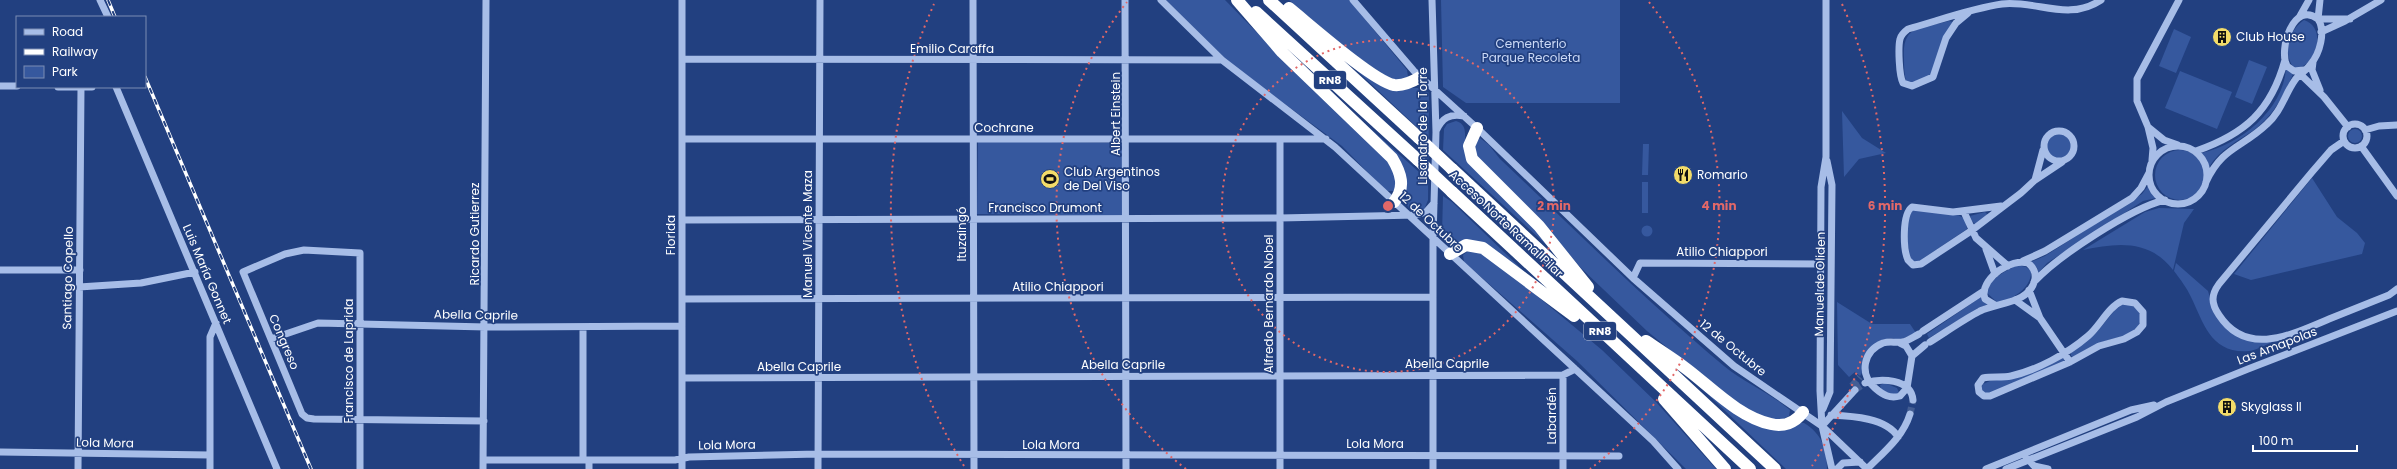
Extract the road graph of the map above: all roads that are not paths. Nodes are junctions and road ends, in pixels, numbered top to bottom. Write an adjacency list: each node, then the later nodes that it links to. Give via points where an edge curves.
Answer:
1 (100, 0): 21 (street)
2 (486, 0): 109 (street, Ricardo Gutierrez)
3 (682, 0): 26 (street, Florida)
4 (820, 0): 27 (street, Manuel Vicente Maza)
5 (973, 0): 28 (street, Ituzaingó)
6 (1125, 0): 29 (street, Albert Einstein)
7 (1161, 0): 30 (street, 12 de Octubre)
8 (1237, 0): 67 (highway, via 1282,52 1392,158 1402,180 1400,193)
9 (1243, 0): 113 (highway, Acceso Norte Ramal Pilar / RN8, bridge)
10 (1269, 0): 104 (highway, Acceso Norte Ramal Pilar / RN8, bridge)
11 (1278, 0): 34 (highway, via 1382,80 1399,85 1408,84)
12 (1353, 0): 34 (street, 12 de Octubre)
13 (1432, 0): 39 (street, Lisandro de la Torre)
14 (1826, 0): 59 (street, Manuel de Oliden)
15 (2101, 0): 20 (street, via 2088,7 2068,11 2010,4)
16 (2179, 0): 44 (street, via 2137,79 2137,101)
17 (2309, 0): 22 (street)
18 (2320, 0): 24 (street)
19 (2381, 0): 23 (street)
20 (1968, 13): 20 (street, via 1904,32 1900,43 1900,75 1903,83 1912,86 1933,77 1946,38 1956,23)
21 (108, 16)
22 (2300, 16): 24 (street, via 2311,15); 31 (street, via 2293,24 2286,40)
23 (2350, 18): 24 (street); 25 (street)
24 (2318, 19): 25 (street)
25 (2322, 32): 32 (street)
26 (682, 59): 27 (street, Emilio Caraffa); 48 (street, Florida)
27 (820, 60): 28 (street, Emilio Caraffa); 49 (street, Manuel Vicente Maza)
28 (973, 60): 29 (street, Emilio Caraffa); 50 (street, Ituzaingó)
29 (1127, 60): 30 (street, Emilio Caraffa); 51 (street, Albert Einstein)
30 (1222, 60): 53 (street, 12 de Octubre)
31 (2285, 60): 33 (street, via 2288,66); 58 (street, via 2274,93 2262,111 2225,138)
32 (2313, 61): 33 (street); 40 (street, via 2314,75)
33 (2300, 72): 40 (street); 64 (street, via 2276,115 2261,130 2219,159)
34 (1420, 77): 39 (street, 12 de Octubre)
35 (0, 86): 36 (street)
36 (16, 86)
37 (81, 88): 85 (street, Santiago Copello)
38 (116, 88): 86 (street, Luis María Gonnet)
39 (1435, 89): 41 (street, 12 de Octubre); 47 (street, Lisandro de la Torre)
40 (2324, 97): 43 (street)
41 (1464, 116): 45 (street, 12 de Octubre); 47 (street, via 1454,114 1446,117)
42 (2397, 125): 46 (street)
43 (2348, 126): 46 (street, via 2356,124); 54 (street, via 2344,133)
44 (2148, 127): 55 (street, via 2164,140); 61 (street, via 2153,148)
45 (1477, 128): 89 (street, 12 de Octubre); 104 (highway, via 1469,146 1474,162 1539,226)
46 (2365, 130): 56 (street, via 2367,139)
47 (1436, 132): 68 (street, Lisandro de la Torre)
48 (682, 139): 49 (street, Cochrane); 76 (street, Florida)
49 (820, 139): 50 (street, Cochrane); 73 (street, Manuel Vicente Maza)
50 (974, 139): 51 (street, Cochrane); 74 (street, Ituzaingó)
51 (1126, 139): 52 (street, Cochrane); 75 (street, Albert Einstein)
52 (1280, 139): 53 (street, Cochrane); 72 (street, Alfredo Bernardo Nobel)
53 (1326, 139): 67 (street, 12 de Octubre)
54 (2344, 141): 56 (street, via 2352,147); 92 (street, via 2331,150 2316,167 2219,284 2213,294 2213,304 2221,318 2234,330 2250,338 2274,339 2389,295)
55 (2180, 146): 58 (street); 61 (street, via 2163,150)
56 (2361, 146): 65 (street)
57 (2044, 150): 60 (street, via 2048,158); 60 (street, via 2044,140 2050,133 2064,132 2072,138 2074,148 2070,157); 63 (street)
58 (2196, 152): 64 (street, via 2206,165)
59 (1826, 157): 82 (street, Manuel de Oliden, via 1821,187); 129 (street, Manuel de Oliden, via 1832,186 1830,392)
60 (2062, 162): 63 (street)
61 (2152, 163): 62 (street)
62 (2150, 171): 66 (street, via 2153,188); 81 (street, via 2132,198 2045,251)
63 (2034, 180): 69 (street, via 2021,193)
64 (2206, 182): 66 (street, via 2197,197 2190,201 2173,203)
65 (2397, 196)
66 (2165, 200): 90 (street, via 2141,207 2054,263)
67 (1394, 202): 71 (street, 12 de Octubre)
68 (1434, 203): 71 (street, Francisco Drumont, via 1423,214); 78 (street, Lisandro de la Torre)
69 (2001, 206): 70 (street); 77 (street)
70 (1964, 212): 77 (street); 77 (street, via 1943,212 1916,206 1908,210 1908,260 1913,265 1921,264)
71 (1407, 215): 72 (street, Francisco Drumont); 78 (street, 12 de Octubre)
72 (1280, 218): 75 (street, Francisco Drumont); 99 (street, Alfredo Bernardo Nobel)
73 (819, 219): 74 (street, Francisco Drumont); 76 (street, Francisco Drumont); 96 (street, Manuel Vicente Maza)
74 (974, 219): 75 (street, Francisco Drumont); 97 (street, Ituzaingó)
75 (1126, 219): 98 (street, Albert Einstein)
76 (682, 220): 100 (street, Florida)
77 (1971, 231): 79 (street)
78 (1433, 239): 80 (street, 12 de Octubre); 95 (street, Lisandro de la Torre)
79 (1985, 246): 83 (street); 88 (street)
80 (1450, 254): 113 (highway, via 1466,245 1482,248); 117 (street, 12 de Octubre)
81 (2023, 261): 83 (street); 90 (street, via 2035,271)
82 (1820, 264): 89 (street, Atilio Chiappori, via 1640,263); 129 (street, Manuel de Oliden)
83 (2008, 266): 88 (street)
84 (0, 270): 85 (street)
85 (80, 270): 91 (street, Santiago Copello)
86 (195, 272): 91 (street, via 141,283); 106 (street, Luis María Gonnet)
87 (243, 272): 107 (street, Francisco de Laprida, via 285,254 304,250 360,253); 111 (street, Congreso)
88 (1995, 274): 94 (street)
89 (1633, 278): 130 (street, 12 de Octubre, via 1734,366)
90 (2034, 282): 93 (street)
91 (80, 287): 138 (street, Santiago Copello)
92 (2397, 289)
93 (2029, 290): 101 (street); 105 (street)
94 (1984, 291): 102 (street, via 1985,299); 112 (street, via 1921,333)
95 (1433, 297): 99 (street, Atilio Chiappori); 119 (street, Lisandro de la Torre)
96 (819, 298): 97 (street, Atilio Chiappori); 100 (street, Atilio Chiappori); 124 (street, Manuel Vicente Maza)
97 (974, 298): 98 (street, Atilio Chiappori); 122 (street, Ituzaingó)
98 (1126, 298): 99 (street, Atilio Chiappori); 121 (street, Albert Einstein)
99 (1280, 298): 118 (street, Alfredo Bernardo Nobel)
100 (682, 299): 108 (street, Florida)
101 (2015, 300): 102 (street); 105 (street)
102 (1995, 305): 115 (street, via 1928,343)
103 (2397, 311): 147 (street, Las Amapolas, via 2166,402 2137,417)
104 (1612, 318): 130 (highway, via 1754,418 1770,424 1783,424 1795,420); 169 (highway, Acceso Norte Ramal Pilar / RN8)
105 (2040, 318): 114 (street)
106 (216, 323): 140 (street, via 210,336); 155 (street, Luis María Gonnet)
107 (361, 323): 109 (street, Abella Caprile); 111 (street, Abella Caprile, via 318,323); 133 (street, Francisco de Laprida)
108 (682, 326): 110 (street, Abella Caprile); 123 (street, Florida)
109 (486, 327): 110 (street, Abella Caprile); 134 (street, Ricardo Gutierrez)
110 (583, 327): 150 (street)
111 (271, 339): 133 (street, Congreso, via 302,414 307,418)
112 (1900, 343): 115 (street, via 1906,346); 125 (street, via 1889,341 1877,347 1868,357)
113 (1623, 352): 167 (highway); 168 (highway, Acceso Norte Ramal Pilar / RN8)
114 (2064, 352): 116 (street); 116 (street, via 2091,334 2118,302 2131,301 2142,309 2144,321 2137,332 2099,346); 116 (street, via 2016,374 1983,378 1978,385 1979,392 1984,396 1990,396)
115 (1912, 356): 127 (street)
116 (2070, 362)
117 (1575, 369): 120 (street, Labardén); 166 (street, 12 de Octubre, via 1653,441)
118 (1280, 375): 119 (street, Abella Caprile); 121 (street, Abella Caprile); 145 (street, Alfredo Bernardo Nobel)
119 (1433, 375): 120 (street, Abella Caprile); 141 (street, Lisandro de la Torre)
120 (1563, 375): 142 (street, Labardén)
121 (1126, 376): 122 (street, Abella Caprile); 144 (street, Albert Einstein)
122 (974, 377): 124 (street, Abella Caprile); 143 (street, Ituzaingó)
123 (682, 378): 124 (street, Abella Caprile); 148 (street, Florida)
124 (819, 378): 139 (street, Manuel Vicente Maza)
125 (1864, 378): 127 (street, via 1885,378); 127 (street, via 1891,397 1900,396)
126 (1854, 388): 131 (street)
127 (1907, 388): 128 (street)
128 (1911, 400)
129 (1822, 411): 135 (street, Manuel de Oliden)
130 (1803, 412): 135 (street, 12 de Octubre)
131 (1834, 412): 135 (street); 136 (street, via 1885,424 1894,430)
132 (1910, 414): 136 (street)
133 (361, 420): 134 (street); 156 (street, Francisco de Laprida)
134 (484, 422): 149 (street, Ricardo Gutierrez)
135 (1822, 426): 151 (street, 12 de Octubre); 170 (street, Manuel de Oliden)
136 (1898, 437): 172 (street)
137 (0, 452): 138 (street, Lola Mora)
138 (78, 454): 140 (street, Lola Mora); 153 (street, Santiago Copello)
139 (818, 454): 143 (street, Lola Mora); 148 (street, Lola Mora); 160 (street, Manuel Vicente Maza)
140 (210, 455): 154 (street)
141 (1433, 455): 142 (street, Lola Mora); 145 (street, Lola Mora); 164 (street, Lisandro de la Torre)
142 (1563, 455): 146 (street, Lola Mora); 165 (street, Labardén)
143 (974, 456): 144 (street, Lola Mora); 161 (street, Ituzaingó)
144 (1126, 456): 145 (street, Lola Mora); 162 (street, Albert Einstein)
145 (1280, 456): 163 (street, Alfredo Bernardo Nobel)
146 (1619, 456)
147 (2026, 457): 152 (street, Las Amapolas); 175 (street, via 2034,466)
148 (682, 459): 150 (street, Lola Mora); 159 (street, Florida)
149 (483, 460): 150 (street, Lola Mora); 157 (street, Ricardo Gutierrez)
150 (586, 460): 158 (street)
151 (1860, 462): 171 (street, via 1843,463); 172 (street, 12 de Octubre)
152 (2016, 465): 173 (street, Las Amapolas); 174 (street, Las Amapolas)
153 (78, 469)
154 (210, 469)
155 (277, 469)
156 (360, 469)
157 (483, 469)
158 (589, 469)
159 (682, 469)
160 (818, 469)
161 (974, 469)
162 (1126, 469)
163 (1280, 469)
164 (1433, 469)
165 (1563, 469)
166 (1678, 469)
167 (1725, 469)
168 (1750, 469)
169 (1775, 469)
170 (1832, 469)
171 (1837, 469)
172 (1867, 469)
173 (1986, 469)
174 (2006, 469)
175 (2048, 469)

